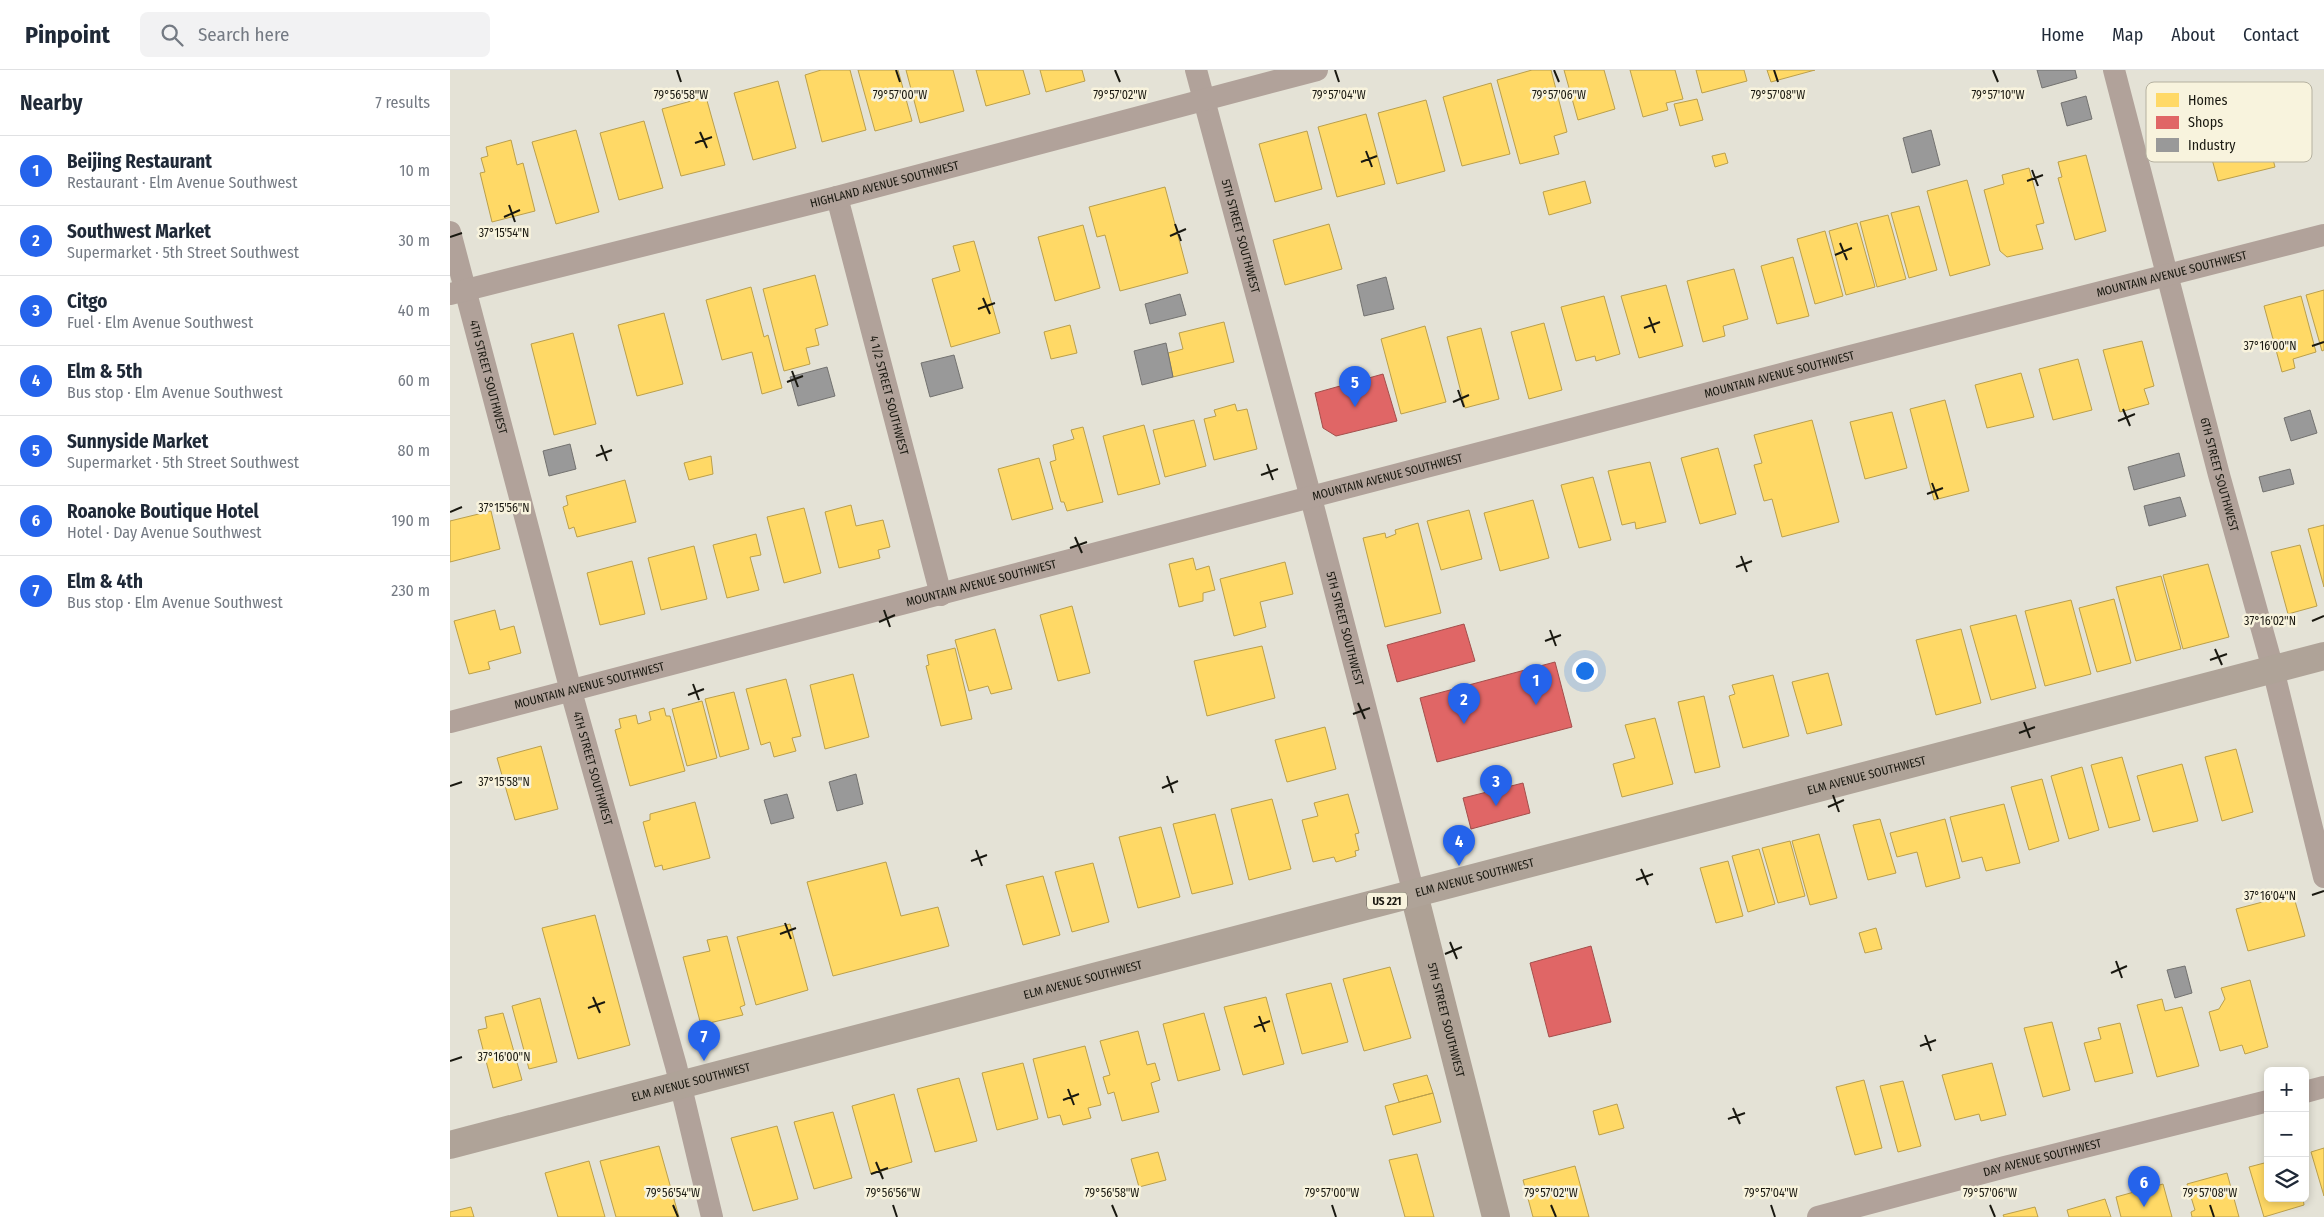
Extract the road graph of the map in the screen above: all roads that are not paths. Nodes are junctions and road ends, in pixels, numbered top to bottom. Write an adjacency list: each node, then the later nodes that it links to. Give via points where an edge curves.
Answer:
1 (1196, 70): 4 (street, 5TH STREET SOUTHWEST)
2 (1318, 70): 4 (street, HIGHLAND AVENUE SOUTHWEST)
3 (2114, 70): 8 (street, 6TH STREET SOUTHWEST)
4 (1204, 101): 5 (street, HIGHLAND AVENUE SOUTHWEST); 10 (street, 5TH STREET SOUTHWEST)
5 (837, 197): 9 (street, HIGHLAND AVENUE SOUTHWEST); 11 (street, 4 1/2 STREET SOUTHWEST)
6 (450, 232): 9 (street, 4TH STREET SOUTHWEST)
7 (2324, 234): 8 (street, MOUNTAIN AVENUE SOUTHWEST)
8 (2167, 275): 10 (street, MOUNTAIN AVENUE SOUTHWEST); 13 (street, 6TH STREET SOUTHWEST)
9 (458, 292): 14 (street, 4TH STREET SOUTHWEST)
10 (1311, 498): 11 (street, MOUNTAIN AVENUE SOUTHWEST); 17 (street, 5TH STREET SOUTHWEST)
11 (940, 595): 14 (street, MOUNTAIN AVENUE SOUTHWEST)
12 (2324, 656): 13 (main road, ELM AVENUE SOUTHWEST / US 221)
13 (2273, 669): 16 (street, 6TH STREET SOUTHWEST); 17 (main road, ELM AVENUE SOUTHWEST / US 221)
14 (571, 690): 15 (street, MOUNTAIN AVENUE SOUTHWEST); 18 (street, 4TH STREET SOUTHWEST)
15 (450, 722)
16 (2324, 877)
17 (1414, 894): 18 (main road, ELM AVENUE SOUTHWEST / US 221); 24 (street, 5TH STREET SOUTHWEST)
18 (681, 1086): 22 (main road, ELM AVENUE SOUTHWEST / US 221); 23 (street, 4TH STREET SOUTHWEST)
19 (2324, 1087): 20 (street)
20 (2309, 1091)
21 (2264, 1102): 25 (street, DAY AVENUE SOUTHWEST)
22 (450, 1145)
23 (712, 1217)
24 (1496, 1217)
25 (1818, 1217)

